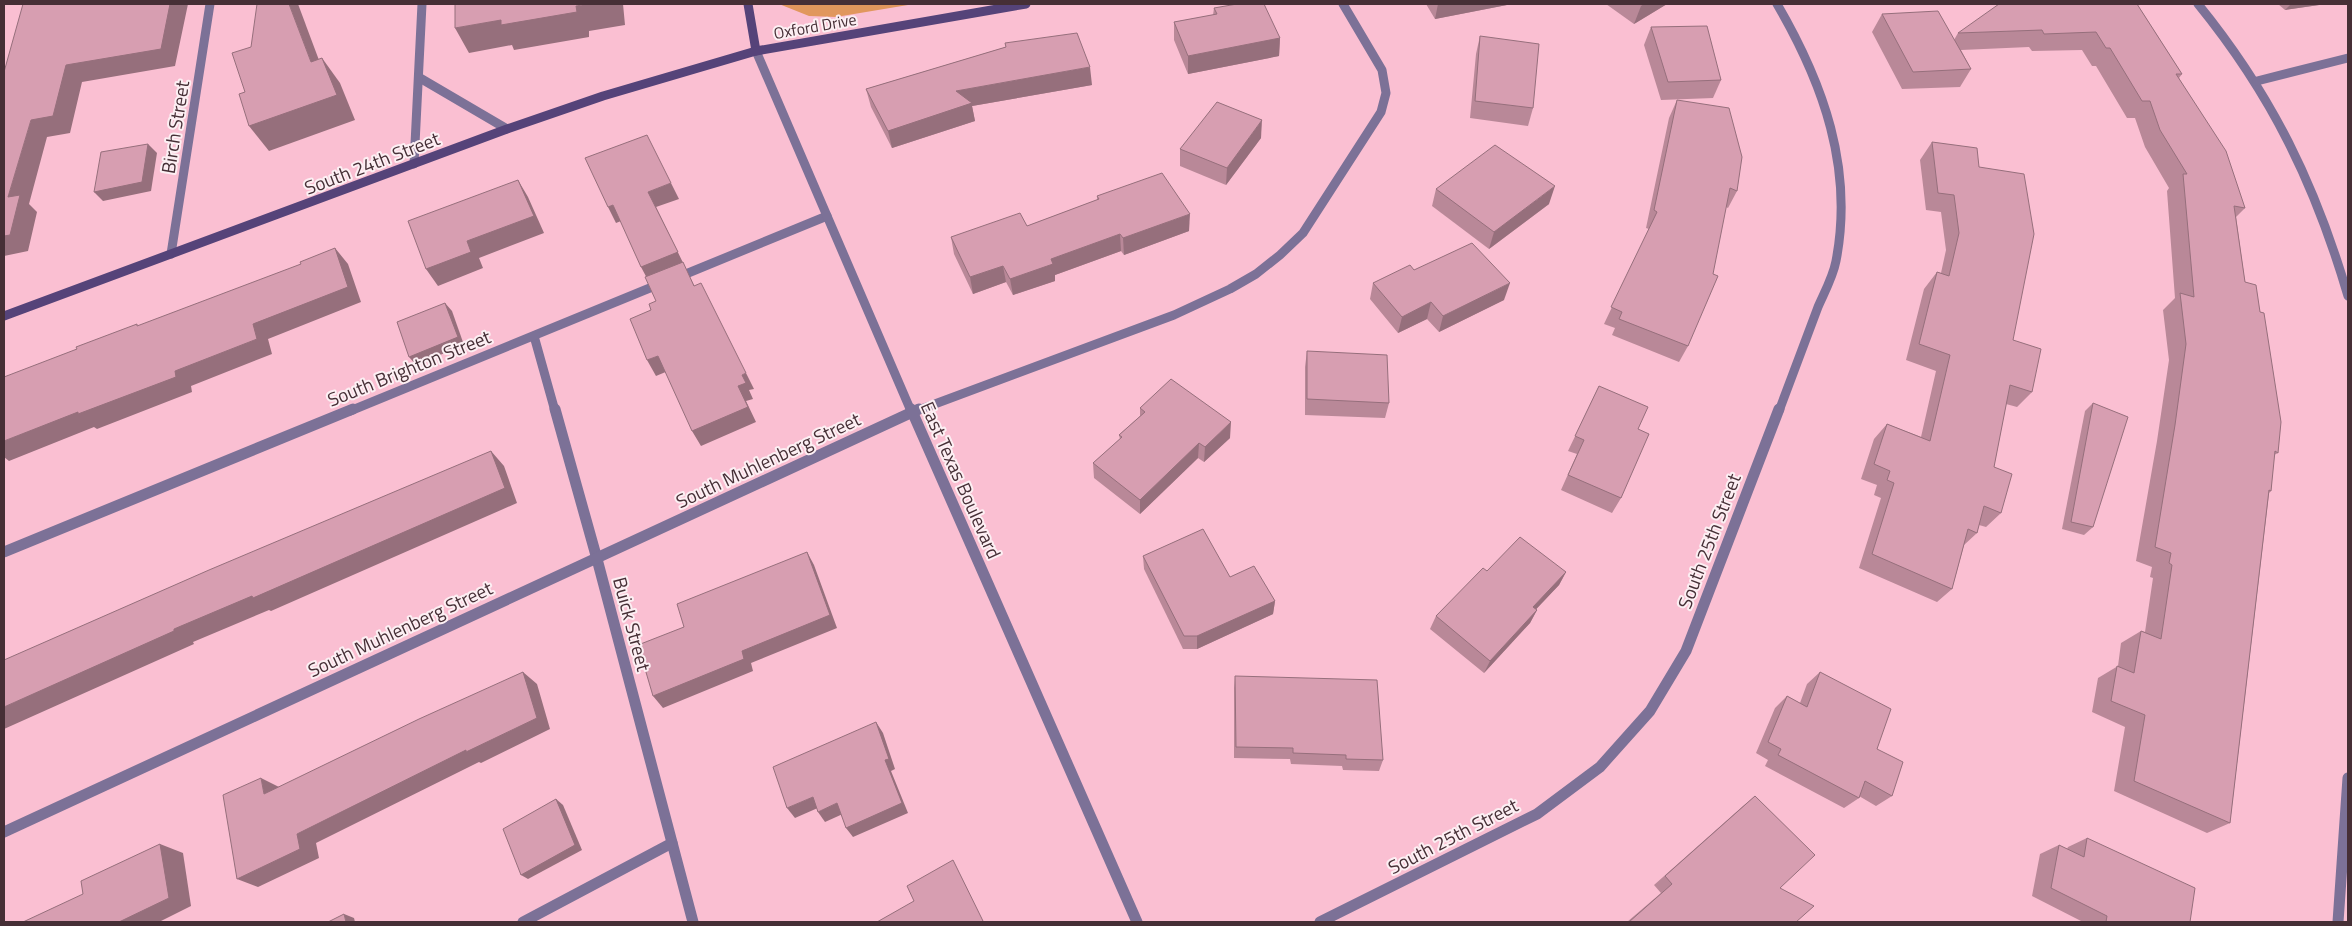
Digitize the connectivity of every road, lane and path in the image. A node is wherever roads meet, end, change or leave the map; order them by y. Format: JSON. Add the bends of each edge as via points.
{"nodes":[{"id":1,"x":210,"y":4,"type":"edge"},
{"id":2,"x":422,"y":4,"type":"edge"},
{"id":3,"x":748,"y":4,"type":"edge"},
{"id":4,"x":1026,"y":4,"type":"edge"},
{"id":5,"x":1343,"y":4,"type":"edge"},
{"id":6,"x":1777,"y":4,"type":"edge"},
{"id":7,"x":2198,"y":4,"type":"edge"},
{"id":8,"x":756,"y":51,"type":"junction"},
{"id":9,"x":2348,"y":58,"type":"edge"},
{"id":10,"x":420,"y":78,"type":"junction"},
{"id":11,"x":2257,"y":81,"type":"junction"},
{"id":12,"x":507,"y":129,"type":"junction"},
{"id":13,"x":414,"y":164,"type":"junction"},
{"id":14,"x":827,"y":216,"type":"junction"},
{"id":15,"x":171,"y":254,"type":"junction"},
{"id":16,"x":2348,"y":296,"type":"edge"},
{"id":17,"x":4,"y":316,"type":"edge"},
{"id":18,"x":534,"y":336,"type":"junction"},
{"id":19,"x":912,"y":412,"type":"junction"},
{"id":20,"x":4,"y":552,"type":"edge"},
{"id":21,"x":597,"y":559,"type":"junction"},
{"id":22,"x":2348,"y":778,"type":"edge"},
{"id":23,"x":4,"y":832,"type":"edge"},
{"id":24,"x":672,"y":843,"type":"junction"},
{"id":25,"x":523,"y":922,"type":"edge"},
{"id":26,"x":693,"y":922,"type":"edge"},
{"id":27,"x":1137,"y":922,"type":"edge"},
{"id":28,"x":1320,"y":922,"type":"edge"},
{"id":29,"x":2338,"y":922,"type":"edge"}],
"edges":[{"from":1,"to":15,"type":"street","name":"Birch Street"},
{"from":2,"to":10,"type":"street"},
{"from":3,"to":8,"type":"main road"},
{"from":4,"to":8,"type":"main road","name":"Oxford Drive"},
{"from":5,"to":19,"type":"street","name":"South Muhlenberg Street","via":[[1382,70],[1386,92],[1381,112],[1303,233],[1291,246],[1249,280],[1206,303]]},
{"from":6,"to":28,"type":"street","name":"South 25th Street","via":[[1800,41],[1824,96],[1838,154],[1841,215],[1836,262],[1686,651],[1650,711],[1600,767],[1537,814]]},
{"from":7,"to":11,"type":"street"},
{"from":8,"to":12,"type":"main road","name":"South 24th Street","via":[[603,96]]},
{"from":8,"to":14,"type":"street","name":"East Texas Boulevard"},
{"from":9,"to":11,"type":"street"},
{"from":10,"to":12,"type":"street"},
{"from":10,"to":13,"type":"street"},
{"from":11,"to":16,"type":"street","via":[[2307,178],[2338,257]]},
{"from":12,"to":13,"type":"main road","name":"South 24th Street"},
{"from":13,"to":15,"type":"main road","name":"South 24th Street"},
{"from":14,"to":18,"type":"street","name":"South Brighton Street"},
{"from":14,"to":19,"type":"street","name":"East Texas Boulevard"},
{"from":15,"to":17,"type":"main road","name":"South 24th Street"},
{"from":18,"to":20,"type":"street","name":"South Brighton Street"},
{"from":18,"to":21,"type":"street","name":"Buick Street"},
{"from":19,"to":21,"type":"street","name":"South Muhlenberg Street"},
{"from":19,"to":27,"type":"street","name":"East Texas Boulevard"},
{"from":21,"to":23,"type":"street","name":"South Muhlenberg Street"},
{"from":21,"to":24,"type":"street","name":"Buick Street"},
{"from":22,"to":29,"type":"street"},
{"from":24,"to":25,"type":"street"},
{"from":24,"to":26,"type":"street","name":"Buick Street"}]}
